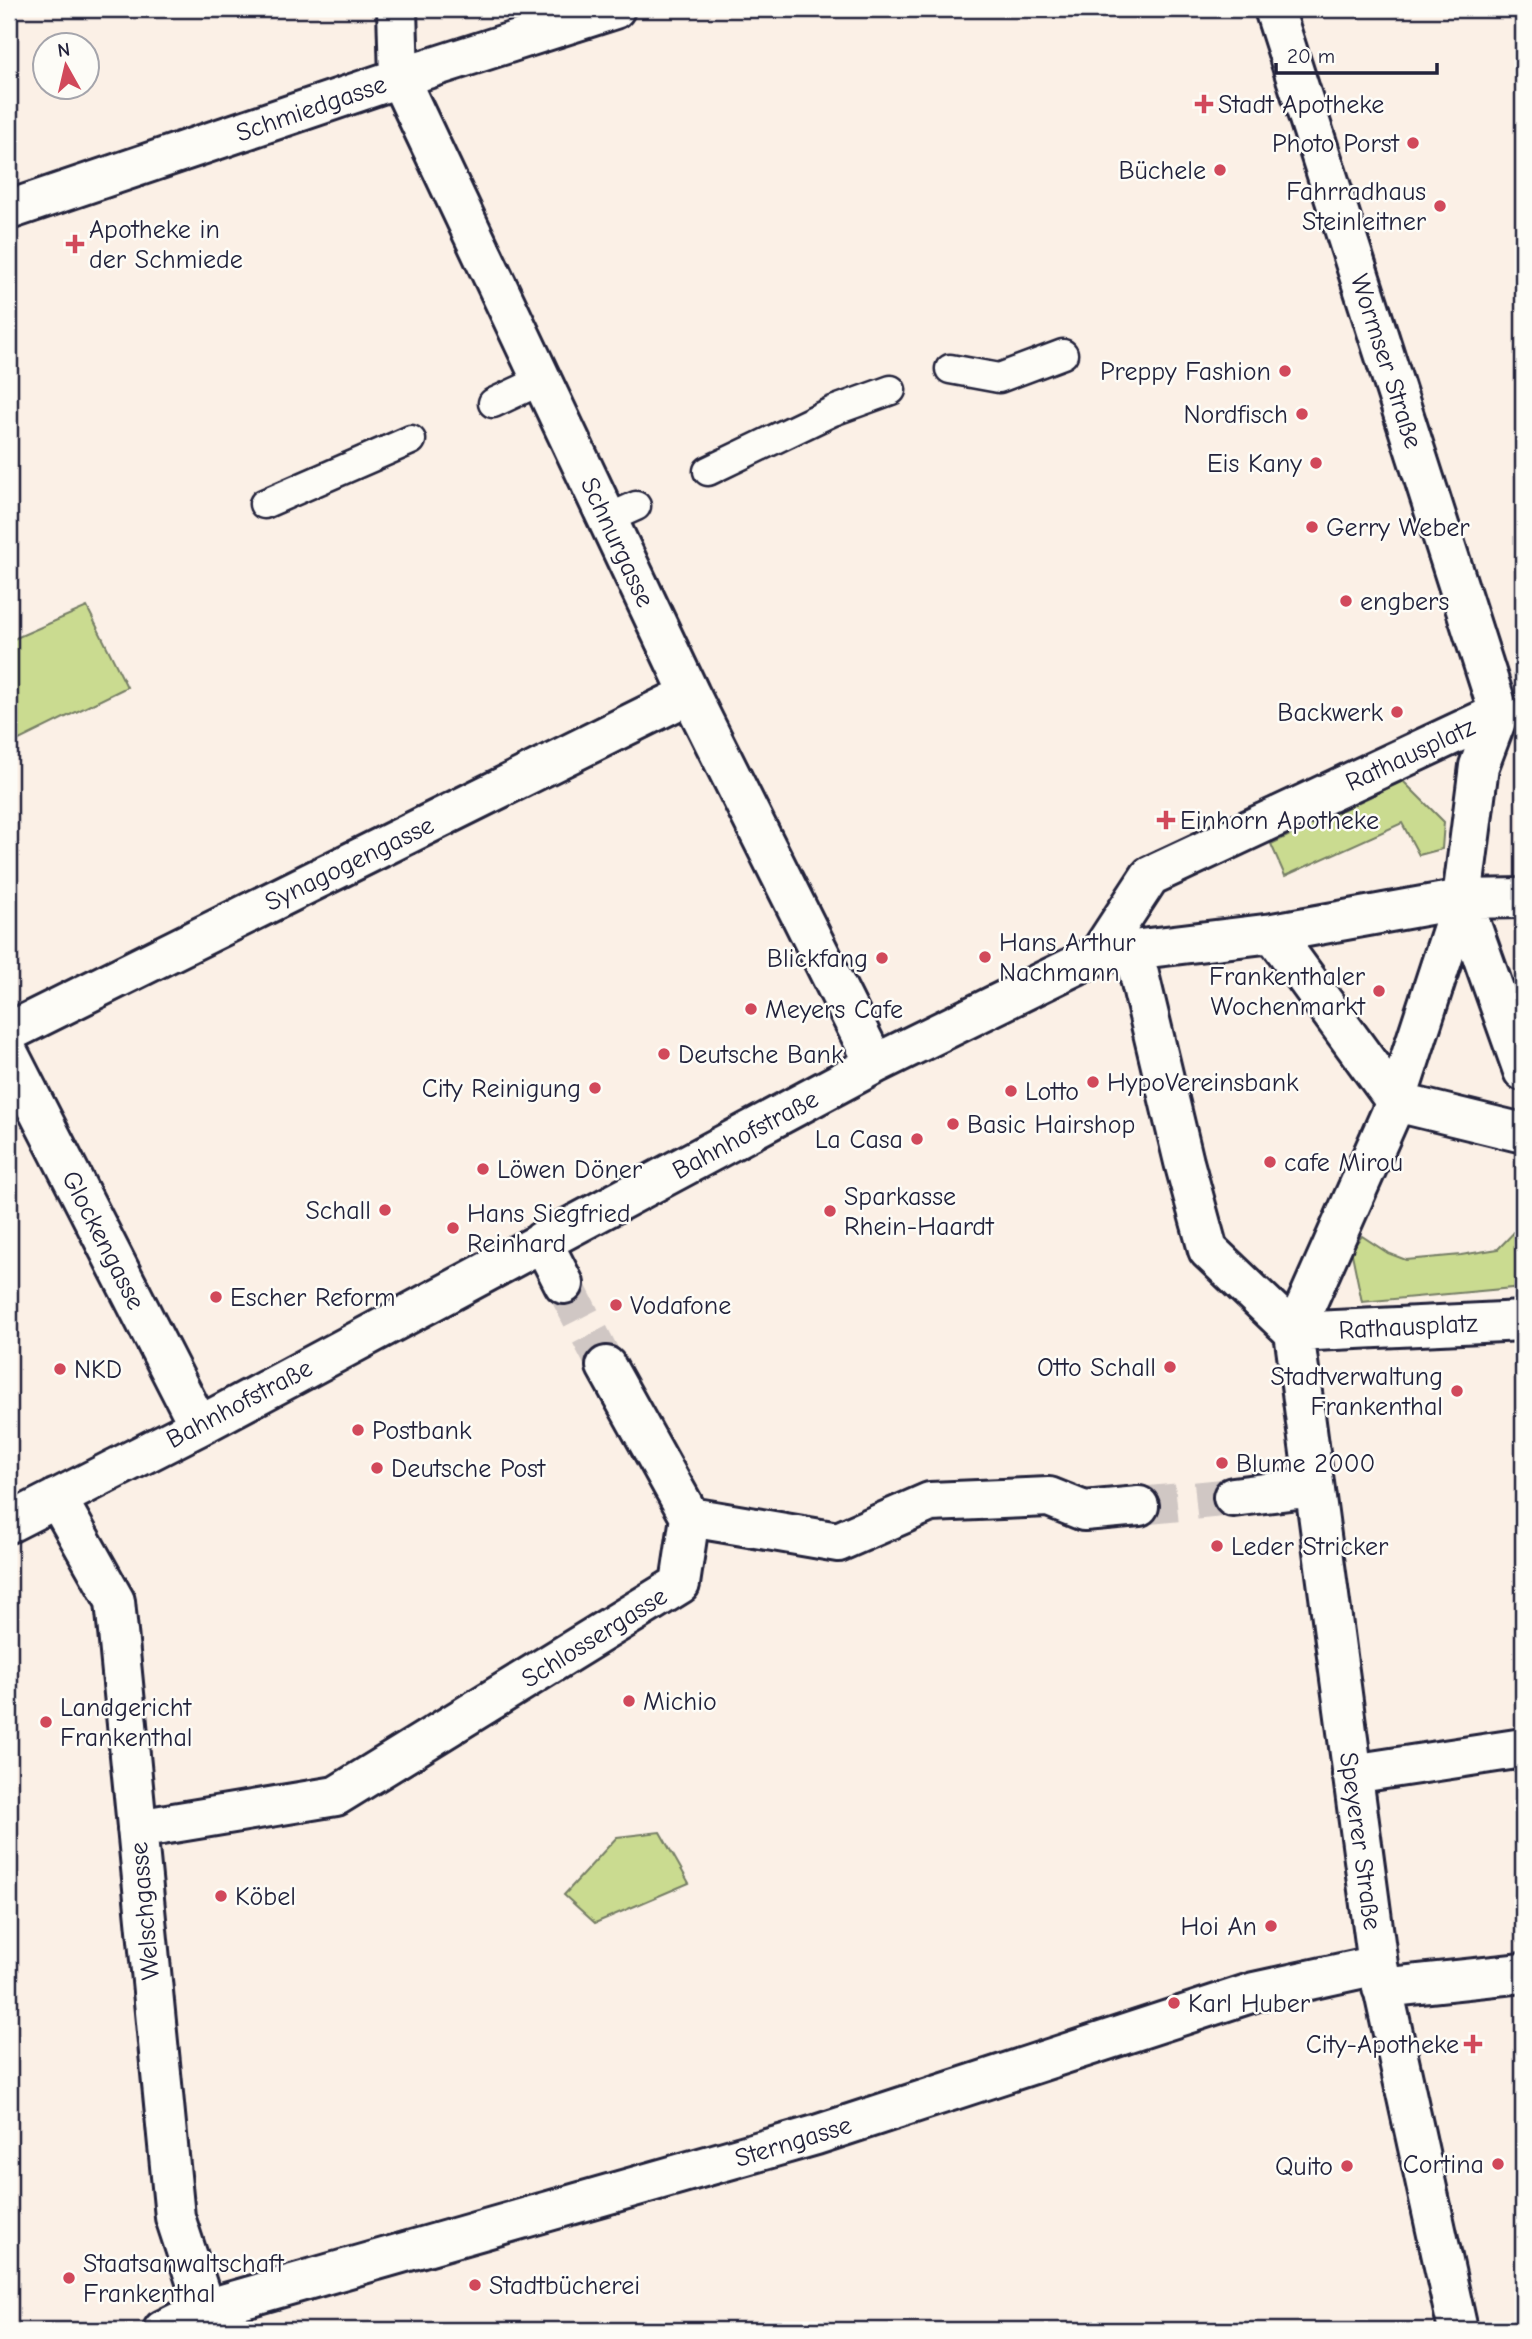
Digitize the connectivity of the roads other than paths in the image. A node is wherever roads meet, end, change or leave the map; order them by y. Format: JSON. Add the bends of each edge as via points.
{"nodes":[{"id":1,"x":397,"y":9,"type":"edge"},
{"id":2,"x":615,"y":9,"type":"edge"},
{"id":3,"x":1274,"y":9,"type":"edge"},
{"id":4,"x":399,"y":78,"type":"junction"},
{"id":5,"x":9,"y":211,"type":"edge"},
{"id":6,"x":1063,"y":354,"type":"dead end"},
{"id":7,"x":950,"y":369,"type":"dead end"},
{"id":8,"x":542,"y":380,"type":"junction"},
{"id":9,"x":891,"y":390,"type":"dead end"},
{"id":10,"x":493,"y":402,"type":"dead end"},
{"id":11,"x":411,"y":439,"type":"dead end"},
{"id":12,"x":708,"y":471,"type":"dead end"},
{"id":13,"x":264,"y":504,"type":"dead end"},
{"id":14,"x":690,"y":694,"type":"junction"},
{"id":15,"x":1511,"y":719,"type":"edge"},
{"id":16,"x":1523,"y":898,"type":"edge"},
{"id":17,"x":1462,"y":899,"type":"junction"},
{"id":18,"x":1273,"y":933,"type":"junction"},
{"id":19,"x":1116,"y":952,"type":"junction"},
{"id":20,"x":9,"y":1032,"type":"edge"},
{"id":21,"x":9,"y":1054,"type":"edge"},
{"id":22,"x":875,"y":1065,"type":"junction"},
{"id":23,"x":1523,"y":1071,"type":"edge"},
{"id":24,"x":1396,"y":1102,"type":"junction"},
{"id":25,"x":1523,"y":1133,"type":"edge"},
{"id":26,"x":542,"y":1241,"type":"junction"},
{"id":27,"x":564,"y":1284,"type":"tunnel mouth"},
{"id":28,"x":1523,"y":1321,"type":"edge"},
{"id":29,"x":1294,"y":1339,"type":"junction"},
{"id":30,"x":607,"y":1366,"type":"tunnel mouth"},
{"id":31,"x":199,"y":1426,"type":"junction"},
{"id":32,"x":1314,"y":1487,"type":"junction"},
{"id":33,"x":1233,"y":1497,"type":"tunnel mouth"},
{"id":34,"x":57,"y":1498,"type":"junction"},
{"id":35,"x":1139,"y":1506,"type":"tunnel mouth"},
{"id":36,"x":690,"y":1517,"type":"junction"},
{"id":37,"x":9,"y":1523,"type":"edge"},
{"id":38,"x":1513,"y":1750,"type":"edge"},
{"id":39,"x":1352,"y":1774,"type":"junction"},
{"id":40,"x":137,"y":1829,"type":"junction"},
{"id":41,"x":1523,"y":1973,"type":"edge"},
{"id":42,"x":1380,"y":1977,"type":"junction"},
{"id":43,"x":211,"y":2320,"type":"edge"},
{"id":44,"x":163,"y":2330,"type":"edge"},
{"id":45,"x":1458,"y":2330,"type":"edge"}],
"edges":[{"from":1,"to":4,"type":"street","name":"Schnurgasse"},
{"from":2,"to":4,"type":"street","name":"Schmiedgasse"},
{"from":3,"to":15,"type":"street","name":"Wormser Straße"},
{"from":4,"to":5,"type":"street","name":"Schmiedgasse"},
{"from":4,"to":8,"type":"street","name":"Schnurgasse"},
{"from":6,"to":7,"type":"lane","via":[[999,378]]},
{"from":8,"to":10,"type":"lane"},
{"from":8,"to":14,"type":"street","name":"Schnurgasse","via":[[622,512]]},
{"from":9,"to":12,"type":"lane","via":[[833,411]]},
{"from":11,"to":13,"type":"lane"},
{"from":14,"to":20,"type":"street","name":"Synagogengasse"},
{"from":14,"to":22,"type":"street","name":"Schnurgasse"},
{"from":15,"to":17,"type":"street","name":"Rathausplatz","via":[[1479,766]]},
{"from":15,"to":19,"type":"street","name":"Rathausplatz","via":[[1150,876]]},
{"from":16,"to":17,"type":"street"},
{"from":17,"to":18,"type":"street"},
{"from":17,"to":23,"type":"street","name":"Rathausplatz"},
{"from":17,"to":24,"type":"street","name":"Rathausplatz"},
{"from":18,"to":19,"type":"street"},
{"from":18,"to":24,"type":"street"},
{"from":19,"to":22,"type":"street","name":"Bahnhofstraße"},
{"from":19,"to":29,"type":"street","via":[[1208,1250]]},
{"from":21,"to":31,"type":"street","name":"Glockengasse"},
{"from":22,"to":26,"type":"street","name":"Bahnhofstraße"},
{"from":24,"to":25,"type":"street"},
{"from":24,"to":29,"type":"street","name":"Rathausplatz"},
{"from":26,"to":27,"type":"street"},
{"from":26,"to":31,"type":"street","name":"Bahnhofstraße"},
{"from":28,"to":29,"type":"street","name":"Rathausplatz"},
{"from":29,"to":32,"type":"street","name":"Speyerer Straße"},
{"from":30,"to":36,"type":"street"},
{"from":31,"to":34,"type":"street","name":"Bahnhofstraße"},
{"from":32,"to":33,"type":"street"},
{"from":32,"to":39,"type":"street","name":"Speyerer Straße"},
{"from":34,"to":37,"type":"street","name":"Bahnhofstraße"},
{"from":34,"to":40,"type":"street","name":"Welschgasse","via":[[115,1601]]},
{"from":35,"to":36,"type":"street","via":[[1084,1511],[1049,1497],[930,1502],[838,1542]]},
{"from":36,"to":40,"type":"street","name":"Schlossergasse","via":[[680,1584],[336,1796]]},
{"from":38,"to":39,"type":"street"},
{"from":39,"to":42,"type":"street","name":"Speyerer Straße"},
{"from":40,"to":43,"type":"street","name":"Welschgasse","via":[[175,2217]]},
{"from":41,"to":42,"type":"street","name":"Sterngasse"},
{"from":42,"to":43,"type":"street","name":"Sterngasse","via":[[1254,1992],[816,2135]]},
{"from":42,"to":45,"type":"street","name":"Speyerer Straße"},
{"from":43,"to":44,"type":"street","name":"Sterngasse"}]}
